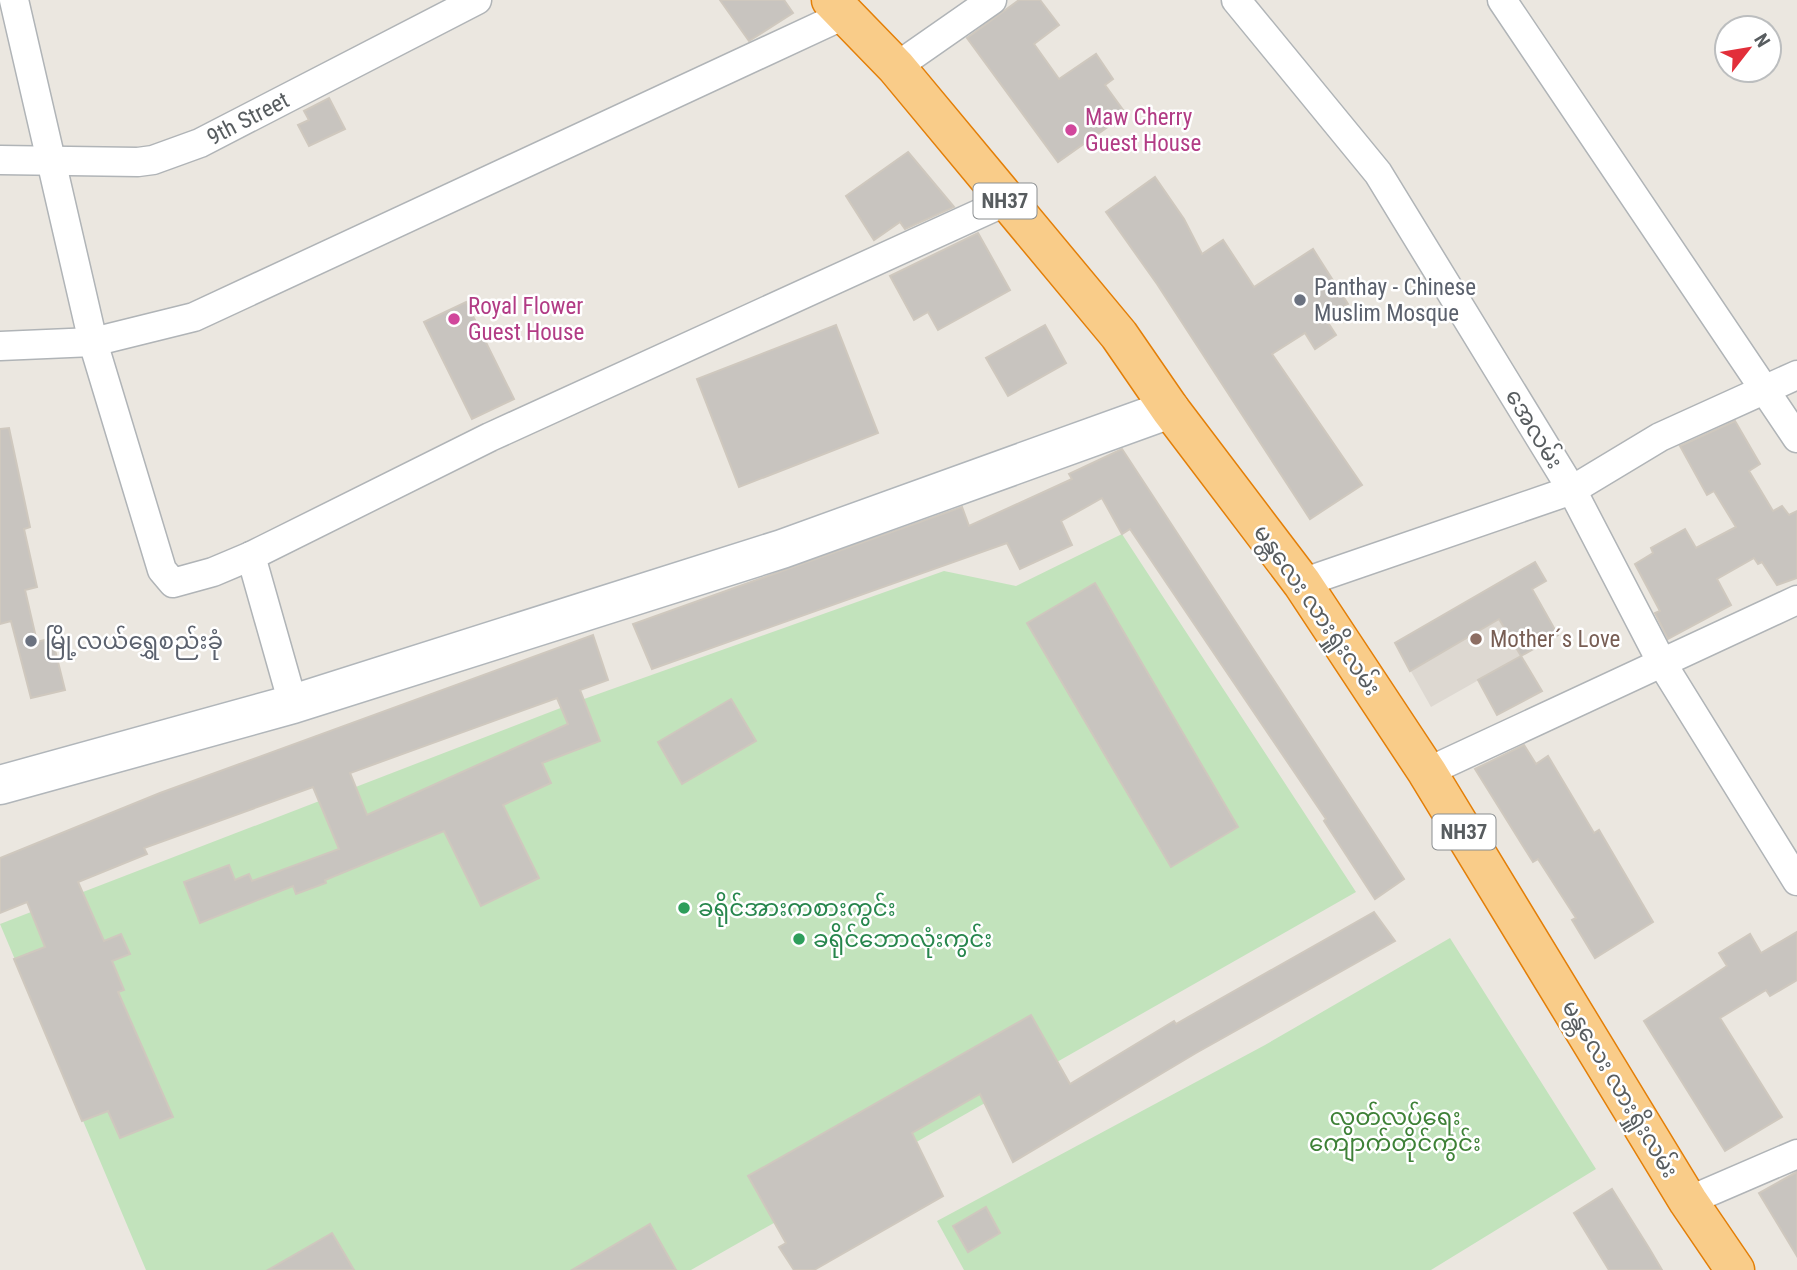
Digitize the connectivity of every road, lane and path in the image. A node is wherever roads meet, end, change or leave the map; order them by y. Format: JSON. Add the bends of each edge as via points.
{"nodes":[{"id":1,"x":14,"y":0,"type":"edge"},
{"id":2,"x":477,"y":0,"type":"edge"},
{"id":3,"x":992,"y":0,"type":"edge"},
{"id":4,"x":1236,"y":0,"type":"edge"},
{"id":5,"x":1502,"y":0,"type":"edge"},
{"id":6,"x":838,"y":7,"type":"edge"},
{"id":7,"x":896,"y":67,"type":"junction"},
{"id":8,"x":0,"y":160,"type":"edge"},
{"id":9,"x":52,"y":160,"type":"junction"},
{"id":10,"x":1006,"y":202,"type":"junction"},
{"id":11,"x":93,"y":342,"type":"junction"},
{"id":12,"x":0,"y":346,"type":"edge"},
{"id":13,"x":1797,"y":375,"type":"edge"},
{"id":14,"x":1768,"y":391,"type":"junction"},
{"id":15,"x":1170,"y":410,"type":"junction"},
{"id":16,"x":1797,"y":438,"type":"edge"},
{"id":17,"x":1572,"y":490,"type":"junction"},
{"id":18,"x":251,"y":556,"type":"junction"},
{"id":19,"x":1302,"y":583,"type":"junction"},
{"id":20,"x":1797,"y":600,"type":"edge"},
{"id":21,"x":1663,"y":664,"type":"junction"},
{"id":22,"x":293,"y":704,"type":"junction"},
{"id":23,"x":1427,"y":772,"type":"junction"},
{"id":24,"x":0,"y":785,"type":"edge"},
{"id":25,"x":1797,"y":881,"type":"edge"},
{"id":26,"x":1797,"y":1154,"type":"edge"},
{"id":27,"x":1688,"y":1201,"type":"junction"},
{"id":28,"x":1735,"y":1270,"type":"edge"}],
"edges":[{"from":1,"to":9,"type":"street"},
{"from":2,"to":9,"type":"street","name":"9th Street","via":[[188,147],[138,162]]},
{"from":3,"to":7,"type":"street"},
{"from":4,"to":17,"type":"street","name":"အေလမ်း","via":[[1378,173]]},
{"from":5,"to":14,"type":"street"},
{"from":6,"to":7,"type":"highway","name":"မန္တလေး လားရှိုးလမ်း","number":"NH37"},
{"from":6,"to":11,"type":"street","via":[[194,317]]},
{"from":7,"to":10,"type":"highway","name":"မန္တလေး လားရှိုးလမ်း","number":"NH37"},
{"from":8,"to":9,"type":"street","name":"9th Street"},
{"from":9,"to":11,"type":"street"},
{"from":10,"to":15,"type":"highway","name":"မန္တလေး လားရှိုးလမ်း","number":"NH37","via":[[1119,335]]},
{"from":10,"to":18,"type":"street","via":[[490,438]]},
{"from":11,"to":12,"type":"street"},
{"from":11,"to":18,"type":"street","via":[[163,570],[173,583]]},
{"from":13,"to":14,"type":"street"},
{"from":14,"to":16,"type":"street"},
{"from":14,"to":17,"type":"street","via":[[1660,437]]},
{"from":15,"to":19,"type":"highway","name":"မန္တလေး လားရှိုးလမ်း","number":"NH37"},
{"from":15,"to":22,"type":"street","via":[[782,549]]},
{"from":17,"to":19,"type":"street"},
{"from":17,"to":21,"type":"street","name":"အေလမ်း"},
{"from":18,"to":22,"type":"street"},
{"from":19,"to":23,"type":"highway","name":"မန္တလေး လားရှိုးလမ်း","number":"NH37"},
{"from":20,"to":21,"type":"street"},
{"from":21,"to":23,"type":"street"},
{"from":21,"to":25,"type":"street","name":"အေလမ်း"},
{"from":22,"to":24,"type":"street"},
{"from":23,"to":27,"type":"highway","name":"မန္တလေး လားရှိုးလမ်း","number":"NH37"},
{"from":26,"to":27,"type":"street"},
{"from":27,"to":28,"type":"highway","name":"မန္တလေး လားရှိုးလမ်း","number":"NH37"}]}
